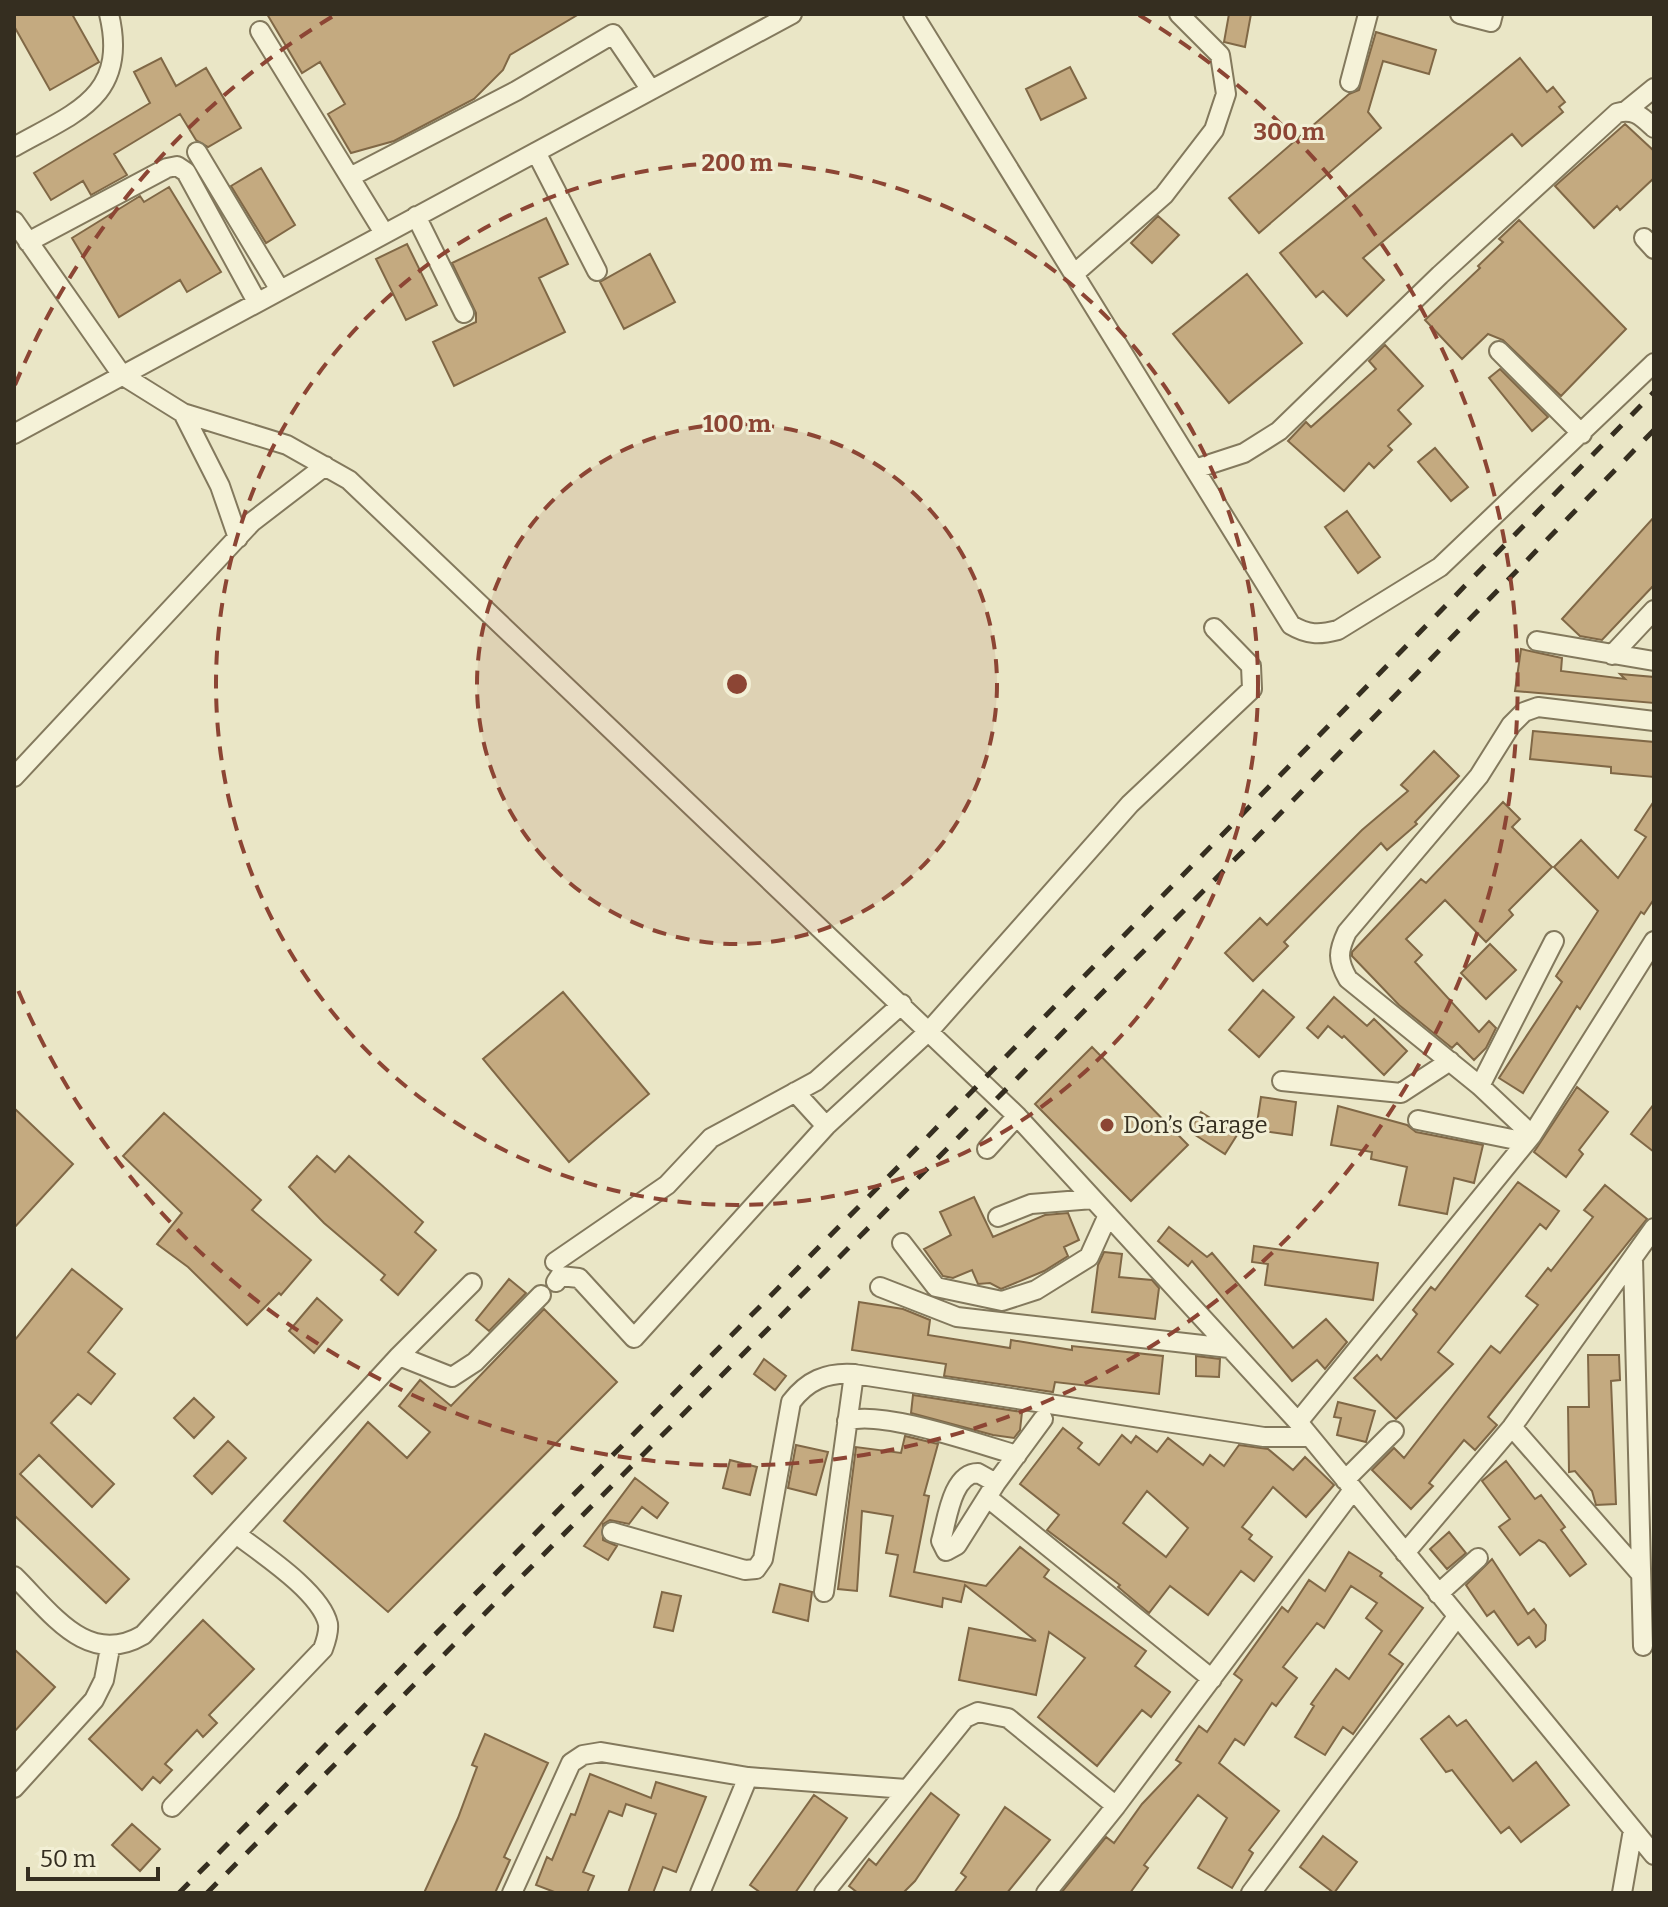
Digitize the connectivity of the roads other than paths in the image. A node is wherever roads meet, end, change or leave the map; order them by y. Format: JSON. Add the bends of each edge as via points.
{"nodes":[{"id":1,"x":109,"y":14,"type":"edge"},
{"id":2,"x":792,"y":14,"type":"edge"},
{"id":3,"x":913,"y":14,"type":"edge"},
{"id":4,"x":1179,"y":14,"type":"edge"},
{"id":5,"x":1368,"y":14,"type":"edge"},
{"id":6,"x":1460,"y":14,"type":"edge"},
{"id":7,"x":1493,"y":14,"type":"edge"},
{"id":8,"x":260,"y":31,"type":"dead end"},
{"id":9,"x":1350,"y":82,"type":"dead end"},
{"id":10,"x":1654,"y":88,"type":"edge"},
{"id":11,"x":651,"y":90,"type":"junction"},
{"id":12,"x":1627,"y":110,"type":"junction"},
{"id":13,"x":1654,"y":128,"type":"edge"},
{"id":14,"x":14,"y":147,"type":"edge"},
{"id":15,"x":197,"y":152,"type":"dead end"},
{"id":16,"x":536,"y":152,"type":"junction"},
{"id":17,"x":350,"y":177,"type":"junction"},
{"id":18,"x":416,"y":216,"type":"junction"},
{"id":19,"x":14,"y":221,"type":"edge"},
{"id":20,"x":384,"y":233,"type":"junction"},
{"id":21,"x":28,"y":242,"type":"junction"},
{"id":22,"x":597,"y":271,"type":"dead end"},
{"id":23,"x":1074,"y":274,"type":"junction"},
{"id":24,"x":280,"y":290,"type":"junction"},
{"id":25,"x":257,"y":302,"type":"junction"},
{"id":26,"x":464,"y":313,"type":"dead end"},
{"id":27,"x":1499,"y":351,"type":"dead end"},
{"id":28,"x":1654,"y":363,"type":"edge"},
{"id":29,"x":122,"y":375,"type":"junction"},
{"id":30,"x":183,"y":413,"type":"junction"},
{"id":31,"x":14,"y":434,"type":"edge"},
{"id":32,"x":1582,"y":434,"type":"junction"},
{"id":33,"x":325,"y":466,"type":"junction"},
{"id":34,"x":1195,"y":469,"type":"junction"},
{"id":35,"x":238,"y":538,"type":"junction"},
{"id":36,"x":1654,"y":610,"type":"edge"},
{"id":37,"x":1214,"y":628,"type":"dead end"},
{"id":38,"x":1537,"y":641,"type":"dead end"},
{"id":39,"x":1612,"y":655,"type":"junction"},
{"id":40,"x":1654,"y":661,"type":"edge"},
{"id":41,"x":1654,"y":721,"type":"edge"},
{"id":42,"x":14,"y":777,"type":"edge"},
{"id":43,"x":1554,"y":941,"type":"dead end"},
{"id":44,"x":1654,"y":941,"type":"edge"},
{"id":45,"x":902,"y":1004,"type":"junction"},
{"id":46,"x":930,"y":1030,"type":"junction"},
{"id":47,"x":1450,"y":1061,"type":"junction"},
{"id":48,"x":1282,"y":1081,"type":"dead end"},
{"id":49,"x":1480,"y":1086,"type":"junction"},
{"id":50,"x":795,"y":1092,"type":"junction"},
{"id":51,"x":1017,"y":1116,"type":"junction"},
{"id":52,"x":1418,"y":1120,"type":"dead end"},
{"id":53,"x":826,"y":1126,"type":"junction"},
{"id":54,"x":1529,"y":1138,"type":"junction"},
{"id":55,"x":987,"y":1149,"type":"dead end"},
{"id":56,"x":1093,"y":1199,"type":"junction"},
{"id":57,"x":1108,"y":1215,"type":"junction"},
{"id":58,"x":998,"y":1217,"type":"dead end"},
{"id":59,"x":1654,"y":1228,"type":"edge"},
{"id":60,"x":902,"y":1243,"type":"dead end"},
{"id":61,"x":1633,"y":1259,"type":"junction"},
{"id":62,"x":555,"y":1262,"type":"dead end"},
{"id":63,"x":556,"y":1282,"type":"dead end"},
{"id":64,"x":472,"y":1283,"type":"dead end"},
{"id":65,"x":880,"y":1287,"type":"dead end"},
{"id":66,"x":541,"y":1295,"type":"dead end"},
{"id":67,"x":1229,"y":1348,"type":"junction"},
{"id":68,"x":399,"y":1356,"type":"junction"},
{"id":69,"x":854,"y":1374,"type":"junction"},
{"id":70,"x":1043,"y":1419,"type":"dead end"},
{"id":71,"x":847,"y":1421,"type":"junction"},
{"id":72,"x":1298,"y":1422,"type":"junction"},
{"id":73,"x":1512,"y":1427,"type":"junction"},
{"id":74,"x":1394,"y":1431,"type":"dead end"},
{"id":75,"x":1310,"y":1437,"type":"junction"},
{"id":76,"x":1017,"y":1455,"type":"junction"},
{"id":77,"x":1349,"y":1485,"type":"junction"},
{"id":78,"x":612,"y":1532,"type":"dead end"},
{"id":79,"x":236,"y":1534,"type":"junction"},
{"id":80,"x":1405,"y":1553,"type":"junction"},
{"id":81,"x":1478,"y":1558,"type":"dead end"},
{"id":82,"x":1640,"y":1573,"type":"junction"},
{"id":83,"x":14,"y":1576,"type":"edge"},
{"id":84,"x":824,"y":1592,"type":"dead end"},
{"id":85,"x":1438,"y":1594,"type":"junction"},
{"id":86,"x":1457,"y":1617,"type":"junction"},
{"id":87,"x":1643,"y":1646,"type":"dead end"},
{"id":88,"x":110,"y":1648,"type":"junction"},
{"id":89,"x":1212,"y":1679,"type":"junction"},
{"id":90,"x":748,"y":1777,"type":"junction"},
{"id":91,"x":14,"y":1788,"type":"edge"},
{"id":92,"x":906,"y":1789,"type":"junction"},
{"id":93,"x":1116,"y":1806,"type":"junction"},
{"id":94,"x":172,"y":1807,"type":"dead end"},
{"id":95,"x":1633,"y":1830,"type":"junction"},
{"id":96,"x":1654,"y":1855,"type":"edge"},
{"id":97,"x":512,"y":1893,"type":"edge"},
{"id":98,"x":700,"y":1893,"type":"edge"},
{"id":99,"x":824,"y":1893,"type":"edge"},
{"id":100,"x":1046,"y":1893,"type":"edge"},
{"id":101,"x":1251,"y":1893,"type":"edge"},
{"id":102,"x":1622,"y":1893,"type":"edge"}],
"edges":[{"from":1,"to":14,"type":"street","via":[[109,78],[91,103]]},
{"from":2,"to":11,"type":"street"},
{"from":3,"to":23,"type":"street"},
{"from":4,"to":23,"type":"street","via":[[1220,55],[1226,94],[1214,130],[1164,195]]},
{"from":5,"to":9,"type":"street"},
{"from":6,"to":7,"type":"street","via":[[1491,22]]},
{"from":8,"to":17,"type":"street"},
{"from":10,"to":12,"type":"street"},
{"from":11,"to":16,"type":"street"},
{"from":11,"to":17,"type":"street","via":[[613,34]]},
{"from":12,"to":13,"type":"street"},
{"from":12,"to":34,"type":"street","via":[[1617,113],[1464,253],[1279,431],[1244,453]]},
{"from":15,"to":24,"type":"street"},
{"from":16,"to":18,"type":"street"},
{"from":16,"to":22,"type":"street"},
{"from":17,"to":20,"type":"street"},
{"from":18,"to":20,"type":"street"},
{"from":18,"to":26,"type":"street"},
{"from":19,"to":21,"type":"street"},
{"from":20,"to":24,"type":"street"},
{"from":21,"to":25,"type":"street","via":[[177,166],[186,172]]},
{"from":21,"to":29,"type":"street"},
{"from":23,"to":34,"type":"street"},
{"from":24,"to":25,"type":"street"},
{"from":25,"to":29,"type":"street"},
{"from":27,"to":32,"type":"street"},
{"from":28,"to":32,"type":"street"},
{"from":29,"to":30,"type":"street"},
{"from":29,"to":31,"type":"street"},
{"from":30,"to":33,"type":"street","via":[[287,445]]},
{"from":30,"to":35,"type":"street","via":[[220,486]]},
{"from":32,"to":34,"type":"street","via":[[1440,567],[1338,630],[1319,635],[1291,625]]},
{"from":33,"to":35,"type":"street","via":[[281,497]]},
{"from":33,"to":45,"type":"street","via":[[376,503]]},
{"from":35,"to":42,"type":"street"},
{"from":36,"to":39,"type":"street"},
{"from":37,"to":46,"type":"street","via":[[1251,666],[1252,689],[1130,804]]},
{"from":38,"to":39,"type":"street"},
{"from":39,"to":40,"type":"street"},
{"from":41,"to":47,"type":"street","via":[[1538,707],[1524,712],[1479,776],[1347,932],[1338,950],[1348,979]]},
{"from":43,"to":49,"type":"street"},
{"from":44,"to":54,"type":"street"},
{"from":45,"to":46,"type":"street"},
{"from":45,"to":50,"type":"street","via":[[816,1081]]},
{"from":46,"to":51,"type":"street"},
{"from":46,"to":53,"type":"street"},
{"from":47,"to":48,"type":"street","via":[[1401,1093]]},
{"from":47,"to":49,"type":"street"},
{"from":49,"to":54,"type":"street"},
{"from":50,"to":53,"type":"street"},
{"from":50,"to":62,"type":"street","via":[[711,1138],[667,1185]]},
{"from":51,"to":55,"type":"street"},
{"from":51,"to":56,"type":"street"},
{"from":52,"to":54,"type":"street"},
{"from":53,"to":63,"type":"street","via":[[634,1338],[579,1278],[560,1276]]},
{"from":54,"to":72,"type":"street"},
{"from":56,"to":57,"type":"street"},
{"from":56,"to":58,"type":"street","via":[[1031,1204]]},
{"from":57,"to":60,"type":"street","via":[[1089,1257],[1036,1290],[1002,1301],[936,1287]]},
{"from":57,"to":67,"type":"street"},
{"from":59,"to":61,"type":"street"},
{"from":61,"to":73,"type":"street"},
{"from":61,"to":82,"type":"street"},
{"from":64,"to":68,"type":"street"},
{"from":65,"to":67,"type":"street","via":[[957,1317]]},
{"from":66,"to":68,"type":"street","via":[[475,1362],[452,1377]]},
{"from":67,"to":72,"type":"street"},
{"from":68,"to":79,"type":"street"},
{"from":69,"to":71,"type":"street"},
{"from":69,"to":75,"type":"street","via":[[1264,1437]]},
{"from":69,"to":78,"type":"street","via":[[829,1374],[804,1386],[791,1402],[763,1559],[756,1569]]},
{"from":70,"to":76,"type":"street"},
{"from":71,"to":76,"type":"street","via":[[888,1421]]},
{"from":71,"to":84,"type":"street"},
{"from":72,"to":75,"type":"street"},
{"from":73,"to":80,"type":"street"},
{"from":73,"to":82,"type":"street"},
{"from":74,"to":77,"type":"street"},
{"from":75,"to":77,"type":"street"},
{"from":76,"to":89,"type":"street","via":[[992,1490]]},
{"from":77,"to":80,"type":"street"},
{"from":77,"to":89,"type":"street"},
{"from":79,"to":88,"type":"street","via":[[143,1635]]},
{"from":79,"to":94,"type":"street","via":[[321,1608],[327,1638],[323,1649]]},
{"from":80,"to":85,"type":"street"},
{"from":81,"to":85,"type":"street"},
{"from":82,"to":87,"type":"street"},
{"from":83,"to":88,"type":"street","via":[[78,1636]]},
{"from":85,"to":86,"type":"street"},
{"from":86,"to":95,"type":"street"},
{"from":86,"to":101,"type":"street"},
{"from":88,"to":91,"type":"street","via":[[94,1700]]},
{"from":89,"to":93,"type":"street"},
{"from":90,"to":92,"type":"street"},
{"from":90,"to":97,"type":"street","via":[[601,1752],[583,1755],[571,1763]]},
{"from":90,"to":98,"type":"street"},
{"from":92,"to":93,"type":"street","via":[[965,1718],[978,1712],[1008,1718]]},
{"from":92,"to":99,"type":"street"},
{"from":93,"to":100,"type":"street"},
{"from":95,"to":96,"type":"street"},
{"from":95,"to":102,"type":"street"}]}
